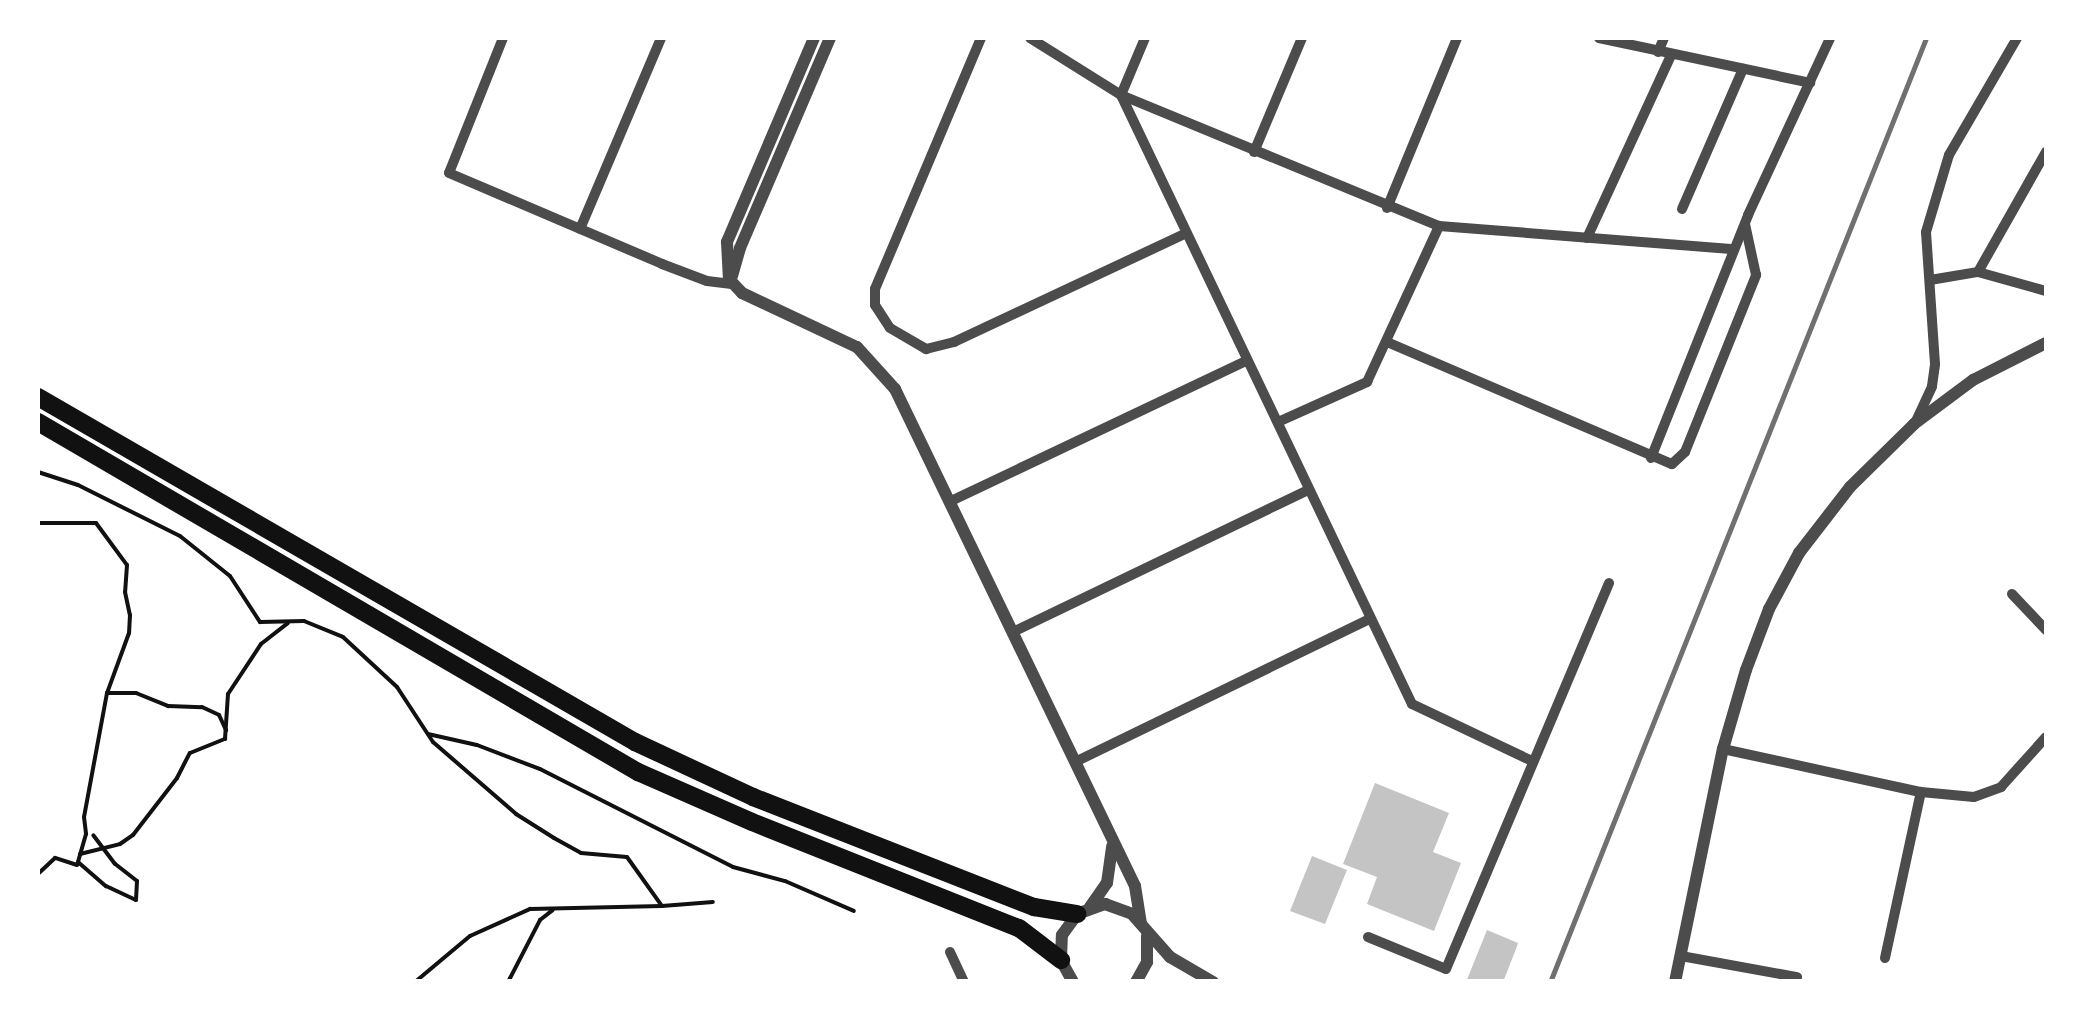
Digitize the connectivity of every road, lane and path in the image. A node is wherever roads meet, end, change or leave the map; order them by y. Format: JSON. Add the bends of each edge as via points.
{"nodes":[{"id":1,"x":503,"y":38,"type":"edge"},
{"id":2,"x":660,"y":38,"type":"edge"},
{"id":3,"x":814,"y":38,"type":"edge"},
{"id":4,"x":830,"y":38,"type":"edge"},
{"id":5,"x":981,"y":38,"type":"edge"},
{"id":6,"x":1030,"y":38,"type":"edge"},
{"id":7,"x":1145,"y":38,"type":"edge"},
{"id":8,"x":1302,"y":38,"type":"edge"},
{"id":9,"x":1457,"y":38,"type":"edge"},
{"id":10,"x":1599,"y":38,"type":"edge"},
{"id":11,"x":1664,"y":38,"type":"edge"},
{"id":12,"x":1830,"y":38,"type":"edge"},
{"id":13,"x":2017,"y":38,"type":"edge"},
{"id":14,"x":1665,"y":54,"type":"junction"},
{"id":15,"x":1743,"y":70,"type":"junction"},
{"id":16,"x":1810,"y":83,"type":"junction"},
{"id":17,"x":1121,"y":95,"type":"junction"},
{"id":18,"x":1254,"y":152,"type":"junction"},
{"id":19,"x":2046,"y":152,"type":"edge"},
{"id":20,"x":1387,"y":208,"type":"junction"},
{"id":21,"x":1682,"y":209,"type":"dead end"},
{"id":22,"x":1745,"y":224,"type":"junction"},
{"id":23,"x":1439,"y":226,"type":"junction"},
{"id":24,"x":580,"y":229,"type":"junction"},
{"id":25,"x":1184,"y":234,"type":"junction"},
{"id":26,"x":1587,"y":238,"type":"junction"},
{"id":27,"x":1734,"y":249,"type":"junction"},
{"id":28,"x":1978,"y":272,"type":"junction"},
{"id":29,"x":1930,"y":280,"type":"junction"},
{"id":30,"x":732,"y":284,"type":"junction"},
{"id":31,"x":2046,"y":291,"type":"edge"},
{"id":32,"x":1387,"y":342,"type":"junction"},
{"id":33,"x":2046,"y":343,"type":"edge"},
{"id":34,"x":1246,"y":361,"type":"junction"},
{"id":35,"x":38,"y":398,"type":"edge"},
{"id":36,"x":38,"y":422,"type":"edge"},
{"id":37,"x":1278,"y":422,"type":"junction"},
{"id":38,"x":1914,"y":424,"type":"junction"},
{"id":39,"x":1651,"y":458,"type":"junction"},
{"id":40,"x":38,"y":472,"type":"edge"},
{"id":41,"x":1308,"y":490,"type":"junction"},
{"id":42,"x":950,"y":501,"type":"junction"},
{"id":43,"x":38,"y":523,"type":"edge"},
{"id":44,"x":1609,"y":582,"type":"dead end"},
{"id":45,"x":2012,"y":594,"type":"dead end"},
{"id":46,"x":1370,"y":618,"type":"junction"},
{"id":47,"x":298,"y":621,"type":"junction"},
{"id":48,"x":2046,"y":630,"type":"edge"},
{"id":49,"x":1014,"y":632,"type":"junction"},
{"id":50,"x":107,"y":693,"type":"junction"},
{"id":51,"x":227,"y":730,"type":"junction"},
{"id":52,"x":428,"y":734,"type":"junction"},
{"id":53,"x":2046,"y":737,"type":"edge"},
{"id":54,"x":1723,"y":749,"type":"junction"},
{"id":55,"x":1532,"y":761,"type":"junction"},
{"id":56,"x":1076,"y":762,"type":"junction"},
{"id":57,"x":1921,"y":792,"type":"junction"},
{"id":58,"x":93,"y":835,"type":"dead end"},
{"id":59,"x":1112,"y":840,"type":"junction"},
{"id":60,"x":80,"y":854,"type":"junction"},
{"id":61,"x":78,"y":862,"type":"junction"},
{"id":62,"x":38,"y":874,"type":"edge"},
{"id":63,"x":713,"y":902,"type":"dead end"},
{"id":64,"x":662,"y":906,"type":"junction"},
{"id":65,"x":556,"y":908,"type":"junction"},
{"id":66,"x":854,"y":910,"type":"dead end"},
{"id":67,"x":1083,"y":910,"type":"junction"},
{"id":68,"x":1144,"y":930,"type":"junction"},
{"id":69,"x":1368,"y":936,"type":"dead end"},
{"id":70,"x":950,"y":952,"type":"dead end"},
{"id":71,"x":1681,"y":956,"type":"junction"},
{"id":72,"x":1885,"y":958,"type":"dead end"},
{"id":73,"x":1060,"y":960,"type":"junction"},
{"id":74,"x":1797,"y":977,"type":"dead end"},
{"id":75,"x":1072,"y":981,"type":"edge"},
{"id":76,"x":414,"y":982,"type":"edge"},
{"id":77,"x":508,"y":982,"type":"edge"},
{"id":78,"x":964,"y":982,"type":"edge"},
{"id":79,"x":1136,"y":982,"type":"edge"},
{"id":80,"x":1213,"y":982,"type":"edge"},
{"id":81,"x":1675,"y":982,"type":"edge"}],
"edges":[{"from":1,"to":24,"type":"street","via":[[449,173]]},
{"from":2,"to":24,"type":"street"},
{"from":3,"to":30,"type":"street","via":[[727,242]]},
{"from":4,"to":30,"type":"street","via":[[734,261]]},
{"from":5,"to":25,"type":"street","via":[[875,289],[890,328],[926,349],[954,342]]},
{"from":6,"to":17,"type":"street"},
{"from":7,"to":17,"type":"street"},
{"from":8,"to":18,"type":"street"},
{"from":9,"to":20,"type":"street"},
{"from":10,"to":14,"type":"street"},
{"from":11,"to":14,"type":"street"},
{"from":12,"to":16,"type":"street"},
{"from":13,"to":29,"type":"street","via":[[1949,155],[1926,232]]},
{"from":14,"to":15,"type":"street"},
{"from":14,"to":26,"type":"street"},
{"from":15,"to":16,"type":"street"},
{"from":15,"to":21,"type":"street"},
{"from":16,"to":22,"type":"street"},
{"from":17,"to":18,"type":"street"},
{"from":17,"to":25,"type":"street"},
{"from":18,"to":20,"type":"street"},
{"from":19,"to":28,"type":"street"},
{"from":20,"to":23,"type":"street"},
{"from":22,"to":27,"type":"street"},
{"from":22,"to":39,"type":"street","via":[[1756,275],[1739,318],[1685,452],[1672,464]]},
{"from":23,"to":26,"type":"street"},
{"from":23,"to":32,"type":"street"},
{"from":24,"to":30,"type":"street","via":[[707,281]]},
{"from":25,"to":34,"type":"street"},
{"from":26,"to":27,"type":"street"},
{"from":27,"to":39,"type":"street"},
{"from":28,"to":29,"type":"street"},
{"from":28,"to":31,"type":"street"},
{"from":29,"to":38,"type":"street","via":[[1935,364]]},
{"from":30,"to":42,"type":"street","via":[[870,359],[905,406]]},
{"from":32,"to":37,"type":"street","via":[[1367,382]]},
{"from":32,"to":39,"type":"street"},
{"from":33,"to":38,"type":"street","via":[[1973,380]]},
{"from":34,"to":37,"type":"street"},
{"from":34,"to":42,"type":"street"},
{"from":35,"to":67,"type":"highway","via":[[635,742],[752,797],[1034,907]]},
{"from":36,"to":73,"type":"highway","via":[[638,772],[1019,928]]},
{"from":37,"to":41,"type":"street"},
{"from":38,"to":54,"type":"street","via":[[1850,487],[1799,553],[1755,642]]},
{"from":40,"to":47,"type":"path","via":[[180,536],[230,576],[260,622]]},
{"from":41,"to":46,"type":"street"},
{"from":41,"to":49,"type":"street"},
{"from":42,"to":49,"type":"street"},
{"from":43,"to":50,"type":"path","via":[[96,523],[127,565],[130,633]]},
{"from":44,"to":55,"type":"street"},
{"from":45,"to":48,"type":"street"},
{"from":46,"to":55,"type":"street","via":[[1412,704]]},
{"from":46,"to":56,"type":"street"},
{"from":47,"to":51,"type":"path","via":[[281,624],[228,694]]},
{"from":47,"to":52,"type":"path","via":[[343,637],[397,687]]},
{"from":49,"to":56,"type":"street"},
{"from":50,"to":51,"type":"path","via":[[202,707],[220,714]]},
{"from":50,"to":60,"type":"path"},
{"from":51,"to":60,"type":"path","via":[[225,740],[190,752],[133,835]]},
{"from":52,"to":64,"type":"path","via":[[516,814],[554,838],[581,853],[627,858]]},
{"from":52,"to":66,"type":"path","via":[[540,769],[733,866]]},
{"from":53,"to":57,"type":"street","via":[[1992,793]]},
{"from":54,"to":57,"type":"street"},
{"from":54,"to":71,"type":"street"},
{"from":55,"to":69,"type":"street","via":[[1446,969]]},
{"from":56,"to":59,"type":"street"},
{"from":57,"to":72,"type":"street"},
{"from":58,"to":61,"type":"path","via":[[137,881],[136,900]]},
{"from":59,"to":67,"type":"street","via":[[1111,873]]},
{"from":59,"to":68,"type":"street","via":[[1135,886]]},
{"from":60,"to":61,"type":"path"},
{"from":61,"to":62,"type":"path","via":[[55,858]]},
{"from":63,"to":64,"type":"path"},
{"from":64,"to":65,"type":"path"},
{"from":65,"to":76,"type":"path","via":[[530,909],[470,936]]},
{"from":65,"to":77,"type":"path","via":[[540,920]]},
{"from":67,"to":68,"type":"street","via":[[1120,908]]},
{"from":67,"to":73,"type":"street","via":[[1062,935]]},
{"from":68,"to":79,"type":"street","via":[[1147,962]]},
{"from":68,"to":80,"type":"street","via":[[1170,956]]},
{"from":70,"to":78,"type":"street"},
{"from":71,"to":74,"type":"street"},
{"from":71,"to":81,"type":"street"},
{"from":73,"to":75,"type":"street"}]}
